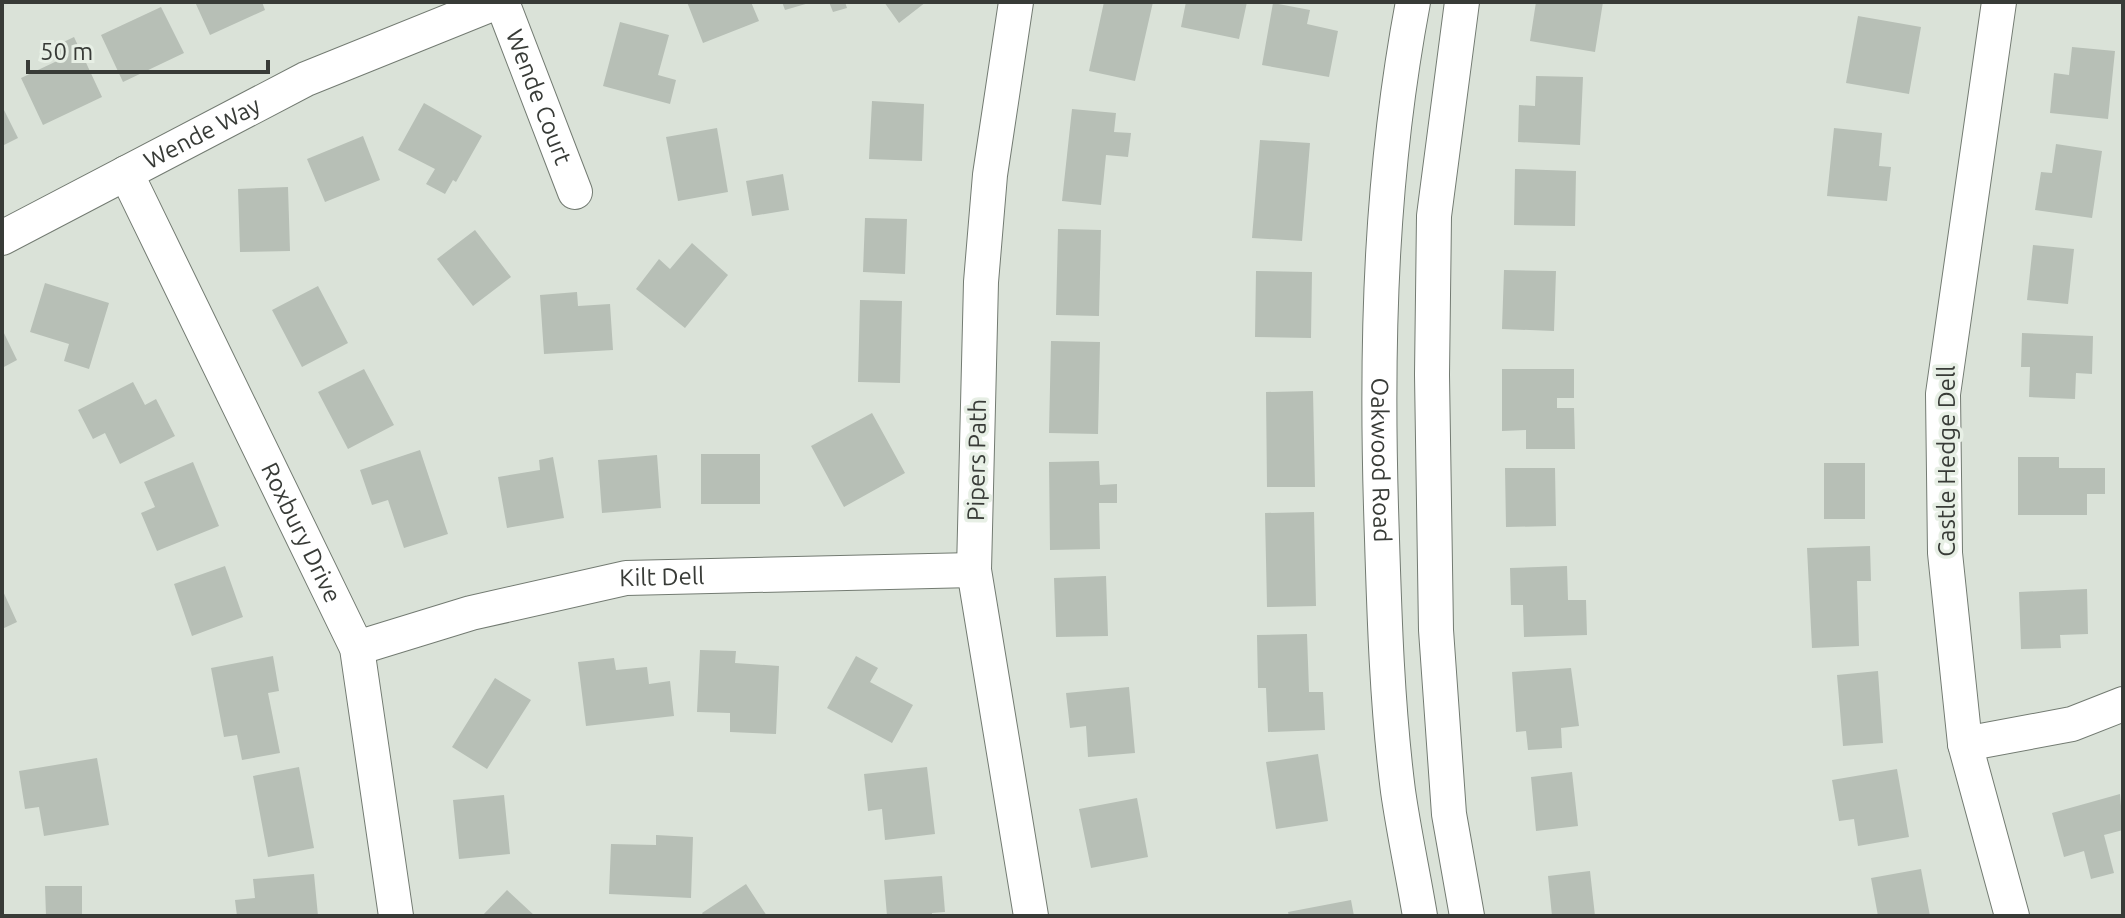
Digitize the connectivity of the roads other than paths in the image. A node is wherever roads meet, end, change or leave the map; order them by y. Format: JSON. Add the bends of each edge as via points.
{"nodes":[{"id":1,"x":499,"y":2,"type":"edge"},
{"id":2,"x":1016,"y":2,"type":"edge"},
{"id":3,"x":1413,"y":2,"type":"edge"},
{"id":4,"x":1462,"y":2,"type":"edge"},
{"id":5,"x":1999,"y":2,"type":"edge"},
{"id":6,"x":126,"y":173,"type":"junction"},
{"id":7,"x":575,"y":192,"type":"dead end"},
{"id":8,"x":2,"y":238,"type":"edge"},
{"id":9,"x":974,"y":570,"type":"junction"},
{"id":10,"x":357,"y":648,"type":"junction"},
{"id":11,"x":2123,"y":704,"type":"edge"},
{"id":12,"x":1965,"y":744,"type":"junction"},
{"id":13,"x":396,"y":916,"type":"edge"},
{"id":14,"x":1031,"y":916,"type":"edge"},
{"id":15,"x":1420,"y":916,"type":"edge"},
{"id":16,"x":1467,"y":916,"type":"edge"},
{"id":17,"x":2012,"y":916,"type":"edge"}],
"edges":[{"from":1,"to":6,"type":"street","name":"Wende Way","via":[[306,79]]},
{"from":1,"to":7,"type":"street","name":"Wende Court"},
{"from":2,"to":9,"type":"street","name":"Pipers Path","via":[[992,161],[981,282]]},
{"from":3,"to":15,"type":"street","name":"Oakwood Road","via":[[1384,201],[1378,397],[1385,628],[1396,761]]},
{"from":4,"to":16,"type":"street","via":[[1434,216],[1432,375],[1436,630],[1449,814]]},
{"from":5,"to":12,"type":"street","name":"Castle Hedge Dell","via":[[1943,394],[1945,553]]},
{"from":6,"to":8,"type":"street","name":"Wende Way"},
{"from":6,"to":10,"type":"street","name":"Roxbury Drive"},
{"from":9,"to":10,"type":"street","name":"Kilt Dell","via":[[626,578],[471,613]]},
{"from":9,"to":14,"type":"street","name":"Pipers Path"},
{"from":10,"to":13,"type":"street","name":"Roxbury Drive"},
{"from":11,"to":12,"type":"street","via":[[2072,724]]},
{"from":12,"to":17,"type":"street","name":"Castle Hedge Dell"}]}
